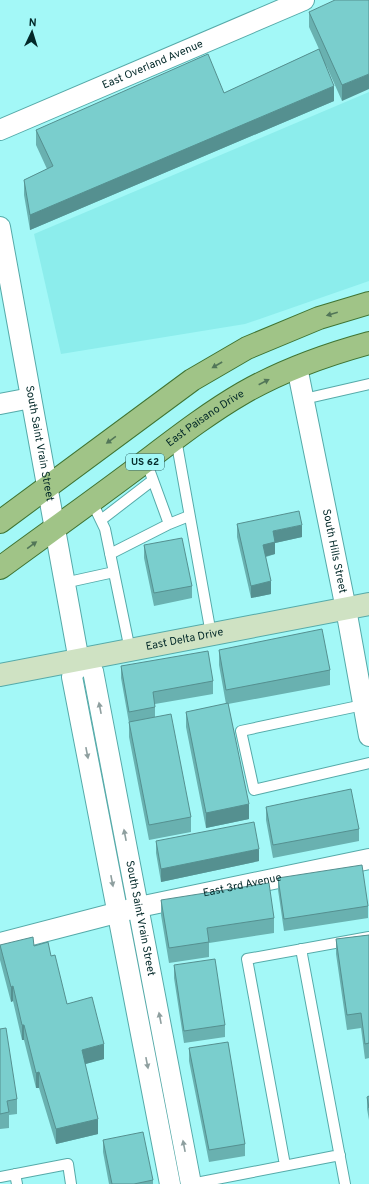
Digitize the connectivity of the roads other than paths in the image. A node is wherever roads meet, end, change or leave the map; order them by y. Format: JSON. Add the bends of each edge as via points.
{"nodes":[{"id":1,"x":293,"y":2,"type":"edge"},
{"id":2,"x":0,"y":130,"type":"edge"},
{"id":3,"x":0,"y":226,"type":"edge"},
{"id":4,"x":369,"y":303,"type":"edge"},
{"id":5,"x":369,"y":343,"type":"edge"},
{"id":6,"x":297,"y":366,"type":"junction"},
{"id":7,"x":369,"y":384,"type":"edge"},
{"id":8,"x":31,"y":398,"type":"junction"},
{"id":9,"x":304,"y":399,"type":"junction"},
{"id":10,"x":0,"y":404,"type":"edge"},
{"id":11,"x":176,"y":439,"type":"junction"},
{"id":12,"x":150,"y":471,"type":"junction"},
{"id":13,"x":47,"y":486,"type":"junction"},
{"id":14,"x":96,"y":511,"type":"junction"},
{"id":15,"x":190,"y":516,"type":"junction"},
{"id":16,"x":0,"y":522,"type":"edge"},
{"id":17,"x":169,"y":524,"type":"junction"},
{"id":18,"x":54,"y":528,"type":"junction"},
{"id":19,"x":110,"y":554,"type":"junction"},
{"id":20,"x":0,"y":568,"type":"edge"},
{"id":21,"x":114,"y":572,"type":"junction"},
{"id":22,"x":64,"y":583,"type":"junction"},
{"id":23,"x":369,"y":604,"type":"edge"},
{"id":24,"x":346,"y":609,"type":"junction"},
{"id":25,"x":211,"y":634,"type":"junction"},
{"id":26,"x":130,"y":650,"type":"junction"},
{"id":27,"x":78,"y":661,"type":"junction"},
{"id":28,"x":0,"y":675,"type":"edge"},
{"id":29,"x":363,"y":705,"type":"junction"},
{"id":30,"x":369,"y":736,"type":"edge"},
{"id":31,"x":369,"y":763,"type":"edge"},
{"id":32,"x":369,"y":859,"type":"edge"},
{"id":33,"x":139,"y":907,"type":"junction"},
{"id":34,"x":118,"y":912,"type":"junction"},
{"id":35,"x":369,"y":937,"type":"edge"},
{"id":36,"x":0,"y":944,"type":"edge"},
{"id":37,"x":301,"y":949,"type":"junction"},
{"id":38,"x":340,"y":1155,"type":"junction"},
{"id":39,"x":285,"y":1165,"type":"junction"},
{"id":40,"x":0,"y":1177,"type":"edge"},
{"id":41,"x":16,"y":1179,"type":"edge"},
{"id":42,"x":71,"y":1184,"type":"edge"},
{"id":43,"x":170,"y":1184,"type":"edge"},
{"id":44,"x":191,"y":1184,"type":"edge"},
{"id":45,"x":345,"y":1184,"type":"edge"}],
"edges":[{"from":1,"to":2,"type":"street","name":"East Overland Avenue"},
{"from":3,"to":8,"type":"street","name":"South Saint Vrain Street"},
{"from":4,"to":13,"type":"main road","one_way":true,"via":[[318,318],[247,348],[192,380]]},
{"from":5,"to":6,"type":"main road","name":"East Paisano Drive","number":"US 62"},
{"from":6,"to":9,"type":"street","name":"South Hills Street"},
{"from":11,"to":6,"type":"main road","name":"East Paisano Drive","number":"US 62","one_way":true,"via":[[243,393]]},
{"from":7,"to":9,"type":"lane"},
{"from":8,"to":10,"type":"street"},
{"from":8,"to":13,"type":"street","name":"South Saint Vrain Street"},
{"from":9,"to":24,"type":"street","name":"South Hills Street"},
{"from":11,"to":12,"type":"main road","name":"East Paisano Drive","number":"US 62"},
{"from":11,"to":15,"type":"lane"},
{"from":12,"to":14,"type":"main road","name":"East Paisano Drive","number":"US 62"},
{"from":12,"to":17,"type":"lane"},
{"from":13,"to":16,"type":"main road"},
{"from":13,"to":18,"type":"street","name":"South Saint Vrain Street"},
{"from":14,"to":18,"type":"main road","name":"East Paisano Drive","number":"US 62"},
{"from":14,"to":19,"type":"lane","via":[[105,530]]},
{"from":15,"to":17,"type":"lane"},
{"from":15,"to":25,"type":"lane"},
{"from":17,"to":19,"type":"lane"},
{"from":20,"to":18,"type":"main road","name":"East Paisano Drive","number":"US 62","one_way":true},
{"from":18,"to":22,"type":"street","name":"South Saint Vrain Street"},
{"from":19,"to":21,"type":"lane"},
{"from":21,"to":22,"type":"lane"},
{"from":21,"to":26,"type":"lane"},
{"from":22,"to":27,"type":"street","name":"South Saint Vrain Street"},
{"from":23,"to":24,"type":"street","name":"East Delta Drive"},
{"from":24,"to":25,"type":"street","name":"East Delta Drive"},
{"from":24,"to":29,"type":"street","name":"South Hills Street"},
{"from":25,"to":26,"type":"street","name":"East Delta Drive"},
{"from":26,"to":27,"type":"street","name":"East Delta Drive"},
{"from":27,"to":28,"type":"street","name":"East Delta Drive"},
{"from":33,"to":27,"type":"street","name":"South Saint Vrain Street","one_way":true,"via":[[93,671]]},
{"from":27,"to":34,"type":"street","name":"South Saint Vrain Street","one_way":true,"via":[[72,677]]},
{"from":29,"to":30,"type":"street","name":"South Hills Street"},
{"from":29,"to":31,"type":"lane","via":[[241,730],[254,790]]},
{"from":32,"to":33,"type":"street","name":"East 3rd Avenue"},
{"from":33,"to":34,"type":"street","name":"East 3rd Avenue"},
{"from":44,"to":33,"type":"street","name":"South Saint Vrain Street","one_way":true},
{"from":34,"to":36,"type":"street","name":"East 3rd Avenue"},
{"from":34,"to":43,"type":"street","name":"South Saint Vrain Street","one_way":true},
{"from":35,"to":37,"type":"lane"},
{"from":37,"to":38,"type":"lane"},
{"from":37,"to":39,"type":"lane","via":[[247,959]]},
{"from":38,"to":39,"type":"lane"},
{"from":38,"to":45,"type":"lane"},
{"from":39,"to":44,"type":"lane"},
{"from":40,"to":41,"type":"lane"},
{"from":41,"to":42,"type":"lane","via":[[68,1164]]}]}
